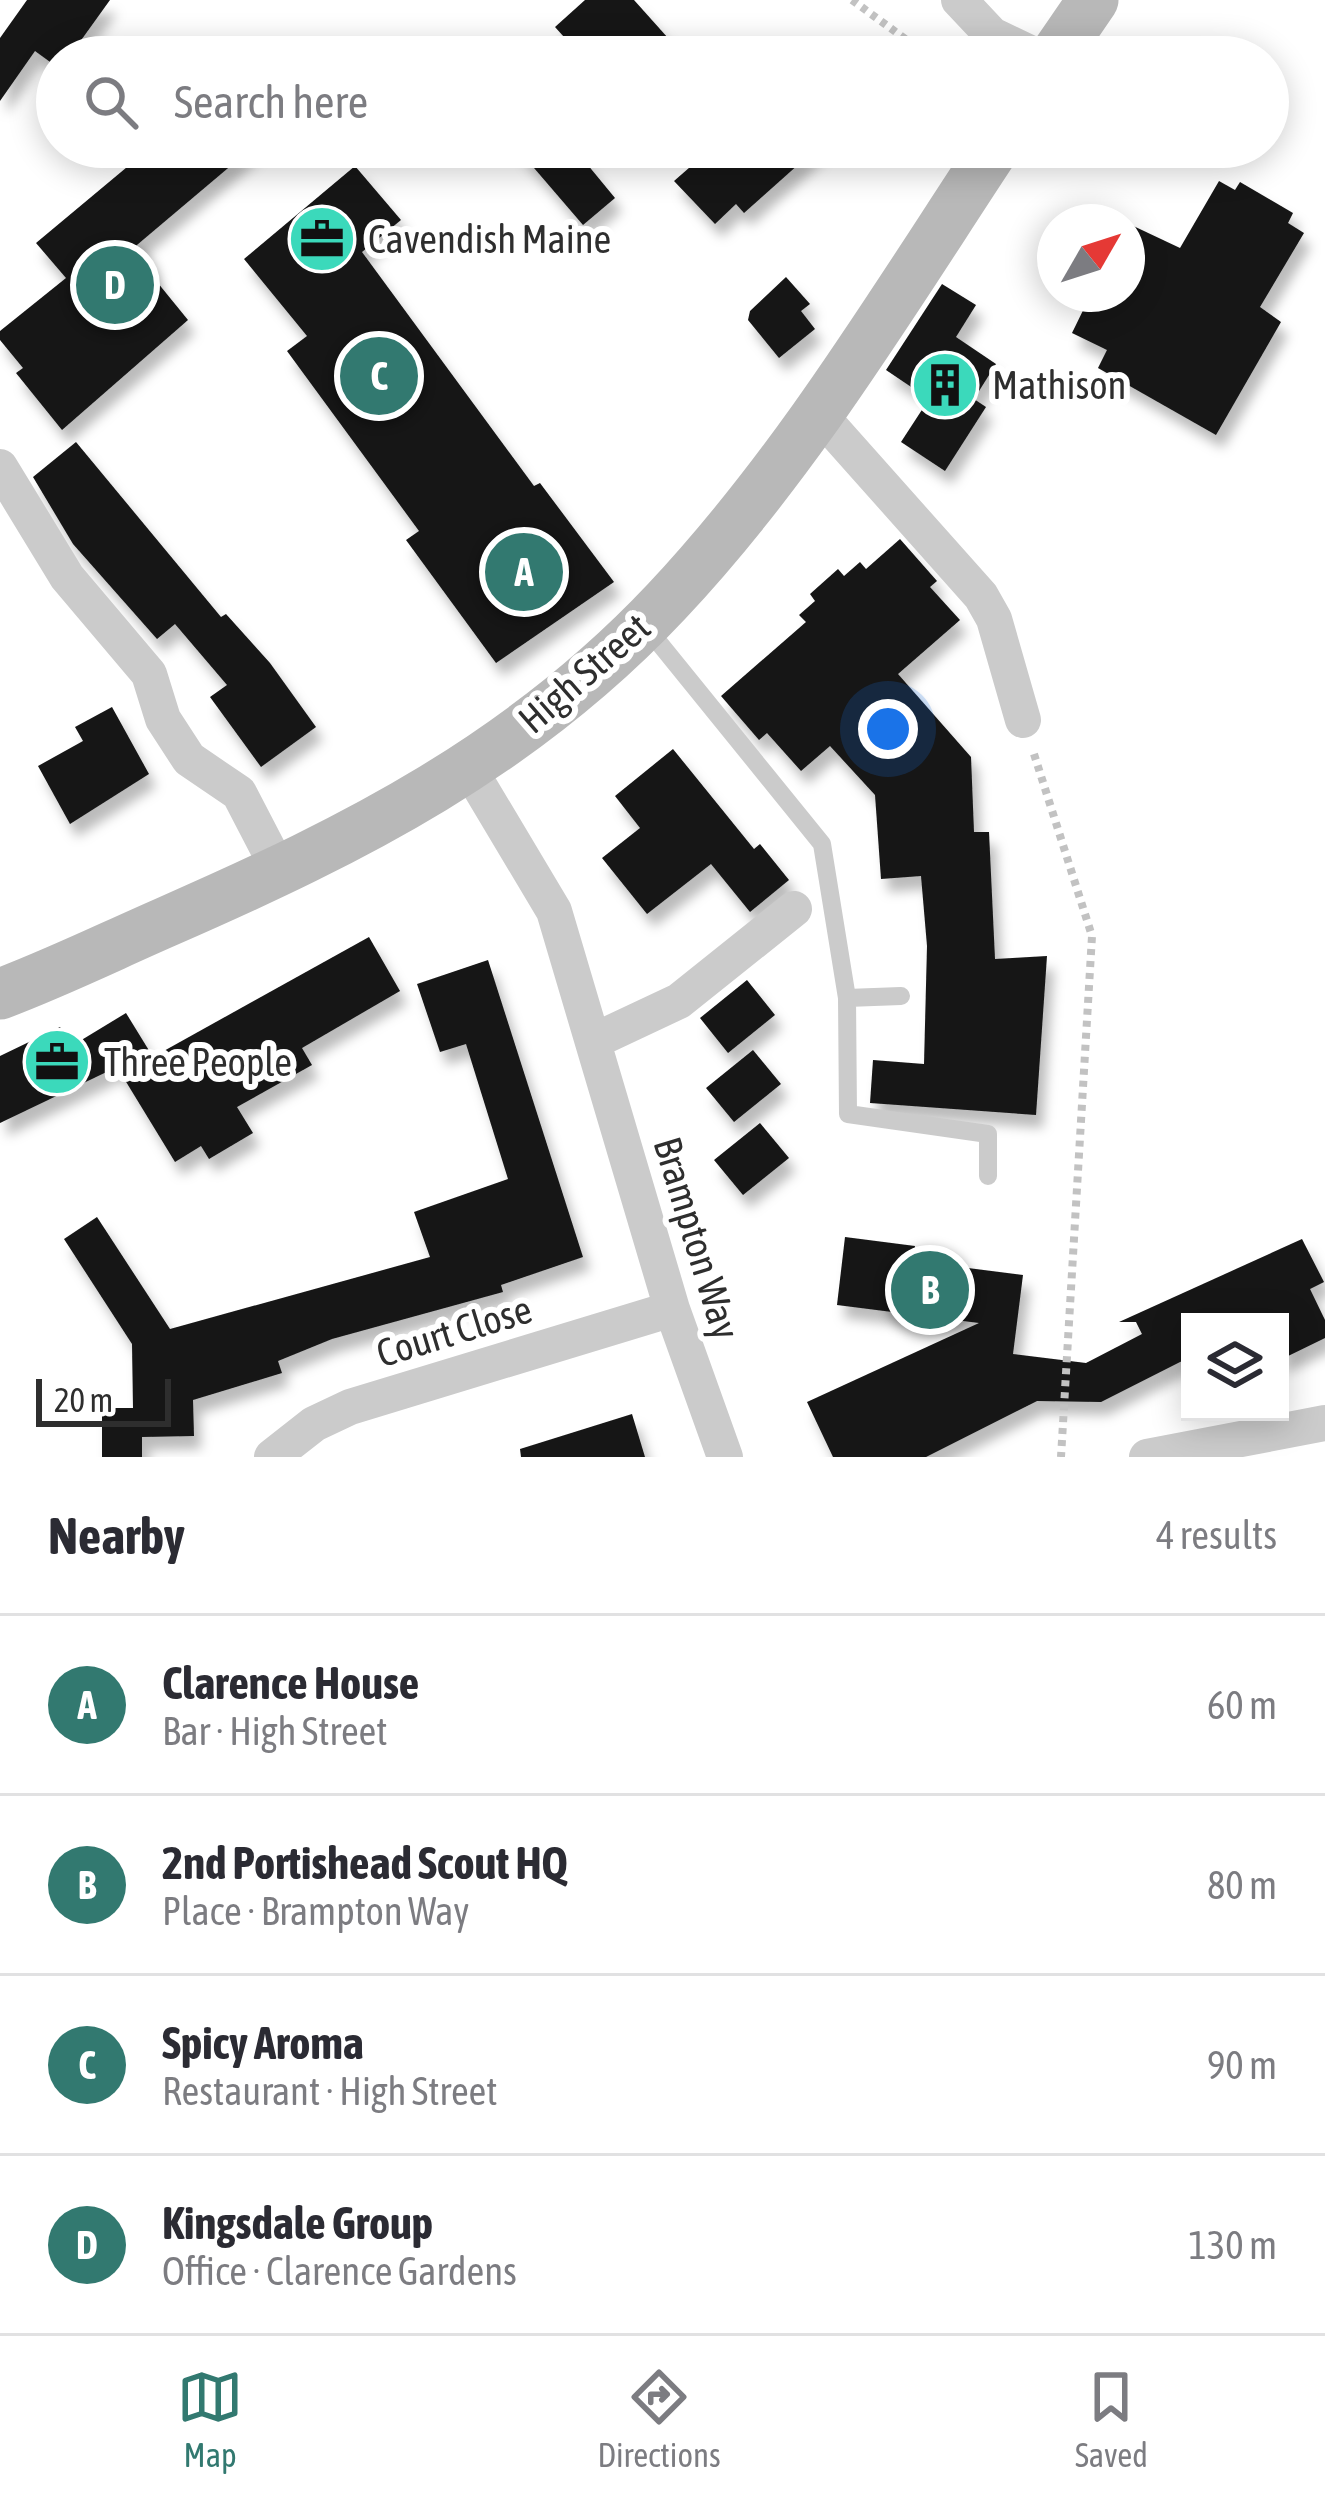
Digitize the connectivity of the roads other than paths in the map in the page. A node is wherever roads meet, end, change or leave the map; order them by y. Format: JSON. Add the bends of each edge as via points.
{"nodes":[{"id":1,"x":959,"y":0,"type":"edge"},
{"id":2,"x":1093,"y":0,"type":"edge"},
{"id":3,"x":994,"y":36,"type":"edge"},
{"id":4,"x":1068,"y":36,"type":"edge"},
{"id":5,"x":981,"y":168,"type":"edge"},
{"id":6,"x":819,"y":414,"type":"junction"},
{"id":7,"x":0,"y":467,"type":"edge"},
{"id":8,"x":644,"y":625,"type":"junction"},
{"id":9,"x":1023,"y":720,"type":"road end"},
{"id":10,"x":468,"y":767,"type":"junction"},
{"id":11,"x":280,"y":872,"type":"junction"},
{"id":12,"x":794,"y":910,"type":"dead end"},
{"id":13,"x":0,"y":994,"type":"edge"},
{"id":14,"x":901,"y":996,"type":"dead end"},
{"id":15,"x":847,"y":998,"type":"junction"},
{"id":16,"x":594,"y":1041,"type":"junction"},
{"id":17,"x":988,"y":1176,"type":"dead end"},
{"id":18,"x":672,"y":1310,"type":"junction"},
{"id":19,"x":1325,"y":1424,"type":"edge"},
{"id":20,"x":272,"y":1457,"type":"edge"},
{"id":21,"x":725,"y":1457,"type":"edge"},
{"id":22,"x":1147,"y":1457,"type":"edge"}],
"edges":[{"from":1,"to":3,"type":"street"},
{"from":2,"to":4,"type":"main road"},
{"from":5,"to":6,"type":"main road","name":"High Street"},
{"from":6,"to":8,"type":"main road","name":"High Street"},
{"from":6,"to":9,"type":"street","via":[[981,596]]},
{"from":7,"to":11,"type":"street","via":[[67,577],[149,674],[163,719],[193,763],[239,793]]},
{"from":8,"to":10,"type":"main road","name":"High Street","via":[[562,700]]},
{"from":8,"to":15,"type":"lane","via":[[817,834]]},
{"from":10,"to":11,"type":"main road","name":"High Street"},
{"from":10,"to":16,"type":"street","name":"Brampton Way","via":[[554,911]]},
{"from":11,"to":13,"type":"main road","name":"High Street"},
{"from":12,"to":16,"type":"street","via":[[679,1001]]},
{"from":14,"to":15,"type":"lane"},
{"from":15,"to":17,"type":"lane","via":[[848,1114],[988,1134]]},
{"from":16,"to":18,"type":"street","name":"Brampton Way"},
{"from":18,"to":20,"type":"street","name":"Court Close","via":[[350,1407]]},
{"from":18,"to":21,"type":"street","name":"Brampton Way"},
{"from":19,"to":22,"type":"street"}]}
